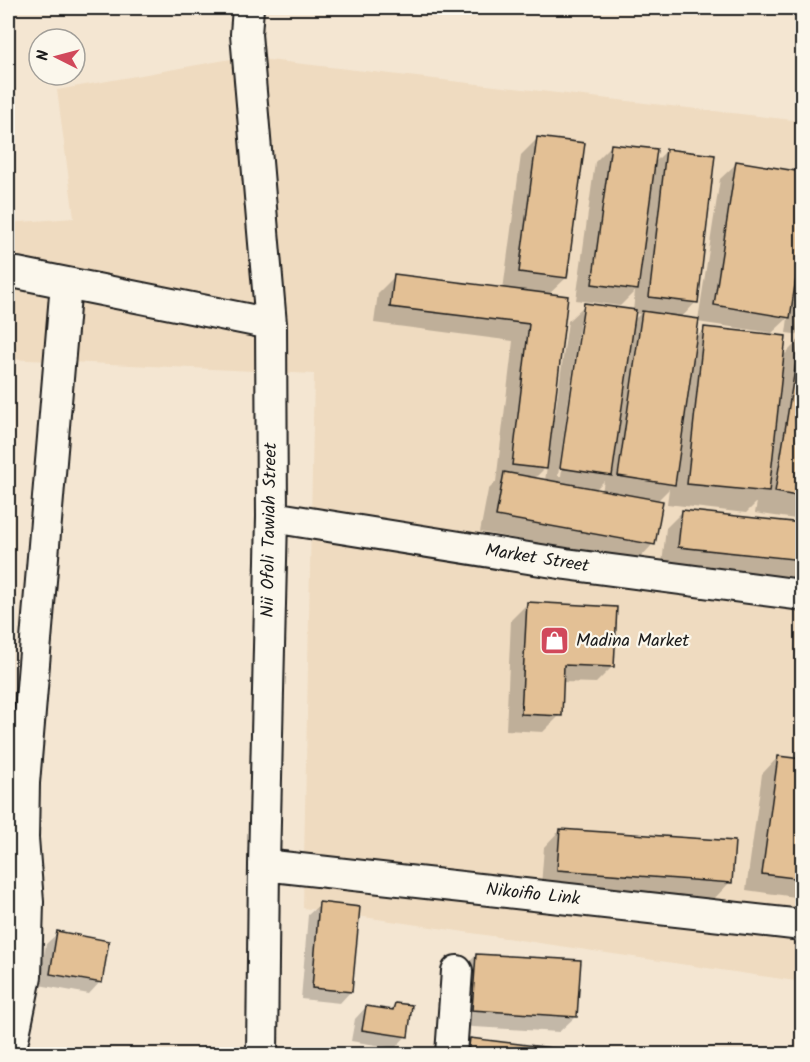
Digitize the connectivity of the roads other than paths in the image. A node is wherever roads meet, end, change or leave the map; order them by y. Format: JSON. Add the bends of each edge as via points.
{"nodes":[{"id":1,"x":248,"y":8,"type":"edge"},
{"id":2,"x":8,"y":273,"type":"edge"},
{"id":3,"x":66,"y":283,"type":"junction"},
{"id":4,"x":271,"y":324,"type":"junction"},
{"id":5,"x":272,"y":517,"type":"junction"},
{"id":6,"x":802,"y":595,"type":"edge"},
{"id":7,"x":264,"y":865,"type":"junction"},
{"id":8,"x":802,"y":925,"type":"edge"},
{"id":9,"x":457,"y":971,"type":"dead end"},
{"id":10,"x":10,"y":1054,"type":"edge"},
{"id":11,"x":262,"y":1054,"type":"edge"},
{"id":12,"x":451,"y":1054,"type":"edge"}],
"edges":[{"from":1,"to":4,"type":"street","name":"Nii Ofoli Tawiah Street","via":[[247,45]]},
{"from":2,"to":3,"type":"street"},
{"from":3,"to":4,"type":"street"},
{"from":3,"to":10,"type":"street","via":[[24,783],[26,976]]},
{"from":4,"to":5,"type":"street","name":"Nii Ofoli Tawiah Street"},
{"from":5,"to":6,"type":"street","name":"Market Street","via":[[567,564]]},
{"from":5,"to":7,"type":"street","name":"Nii Ofoli Tawiah Street"},
{"from":7,"to":8,"type":"street","name":"Nikoifio Link"},
{"from":7,"to":11,"type":"street","name":"Nii Ofoli Tawiah Street"},
{"from":9,"to":12,"type":"street"}]}
